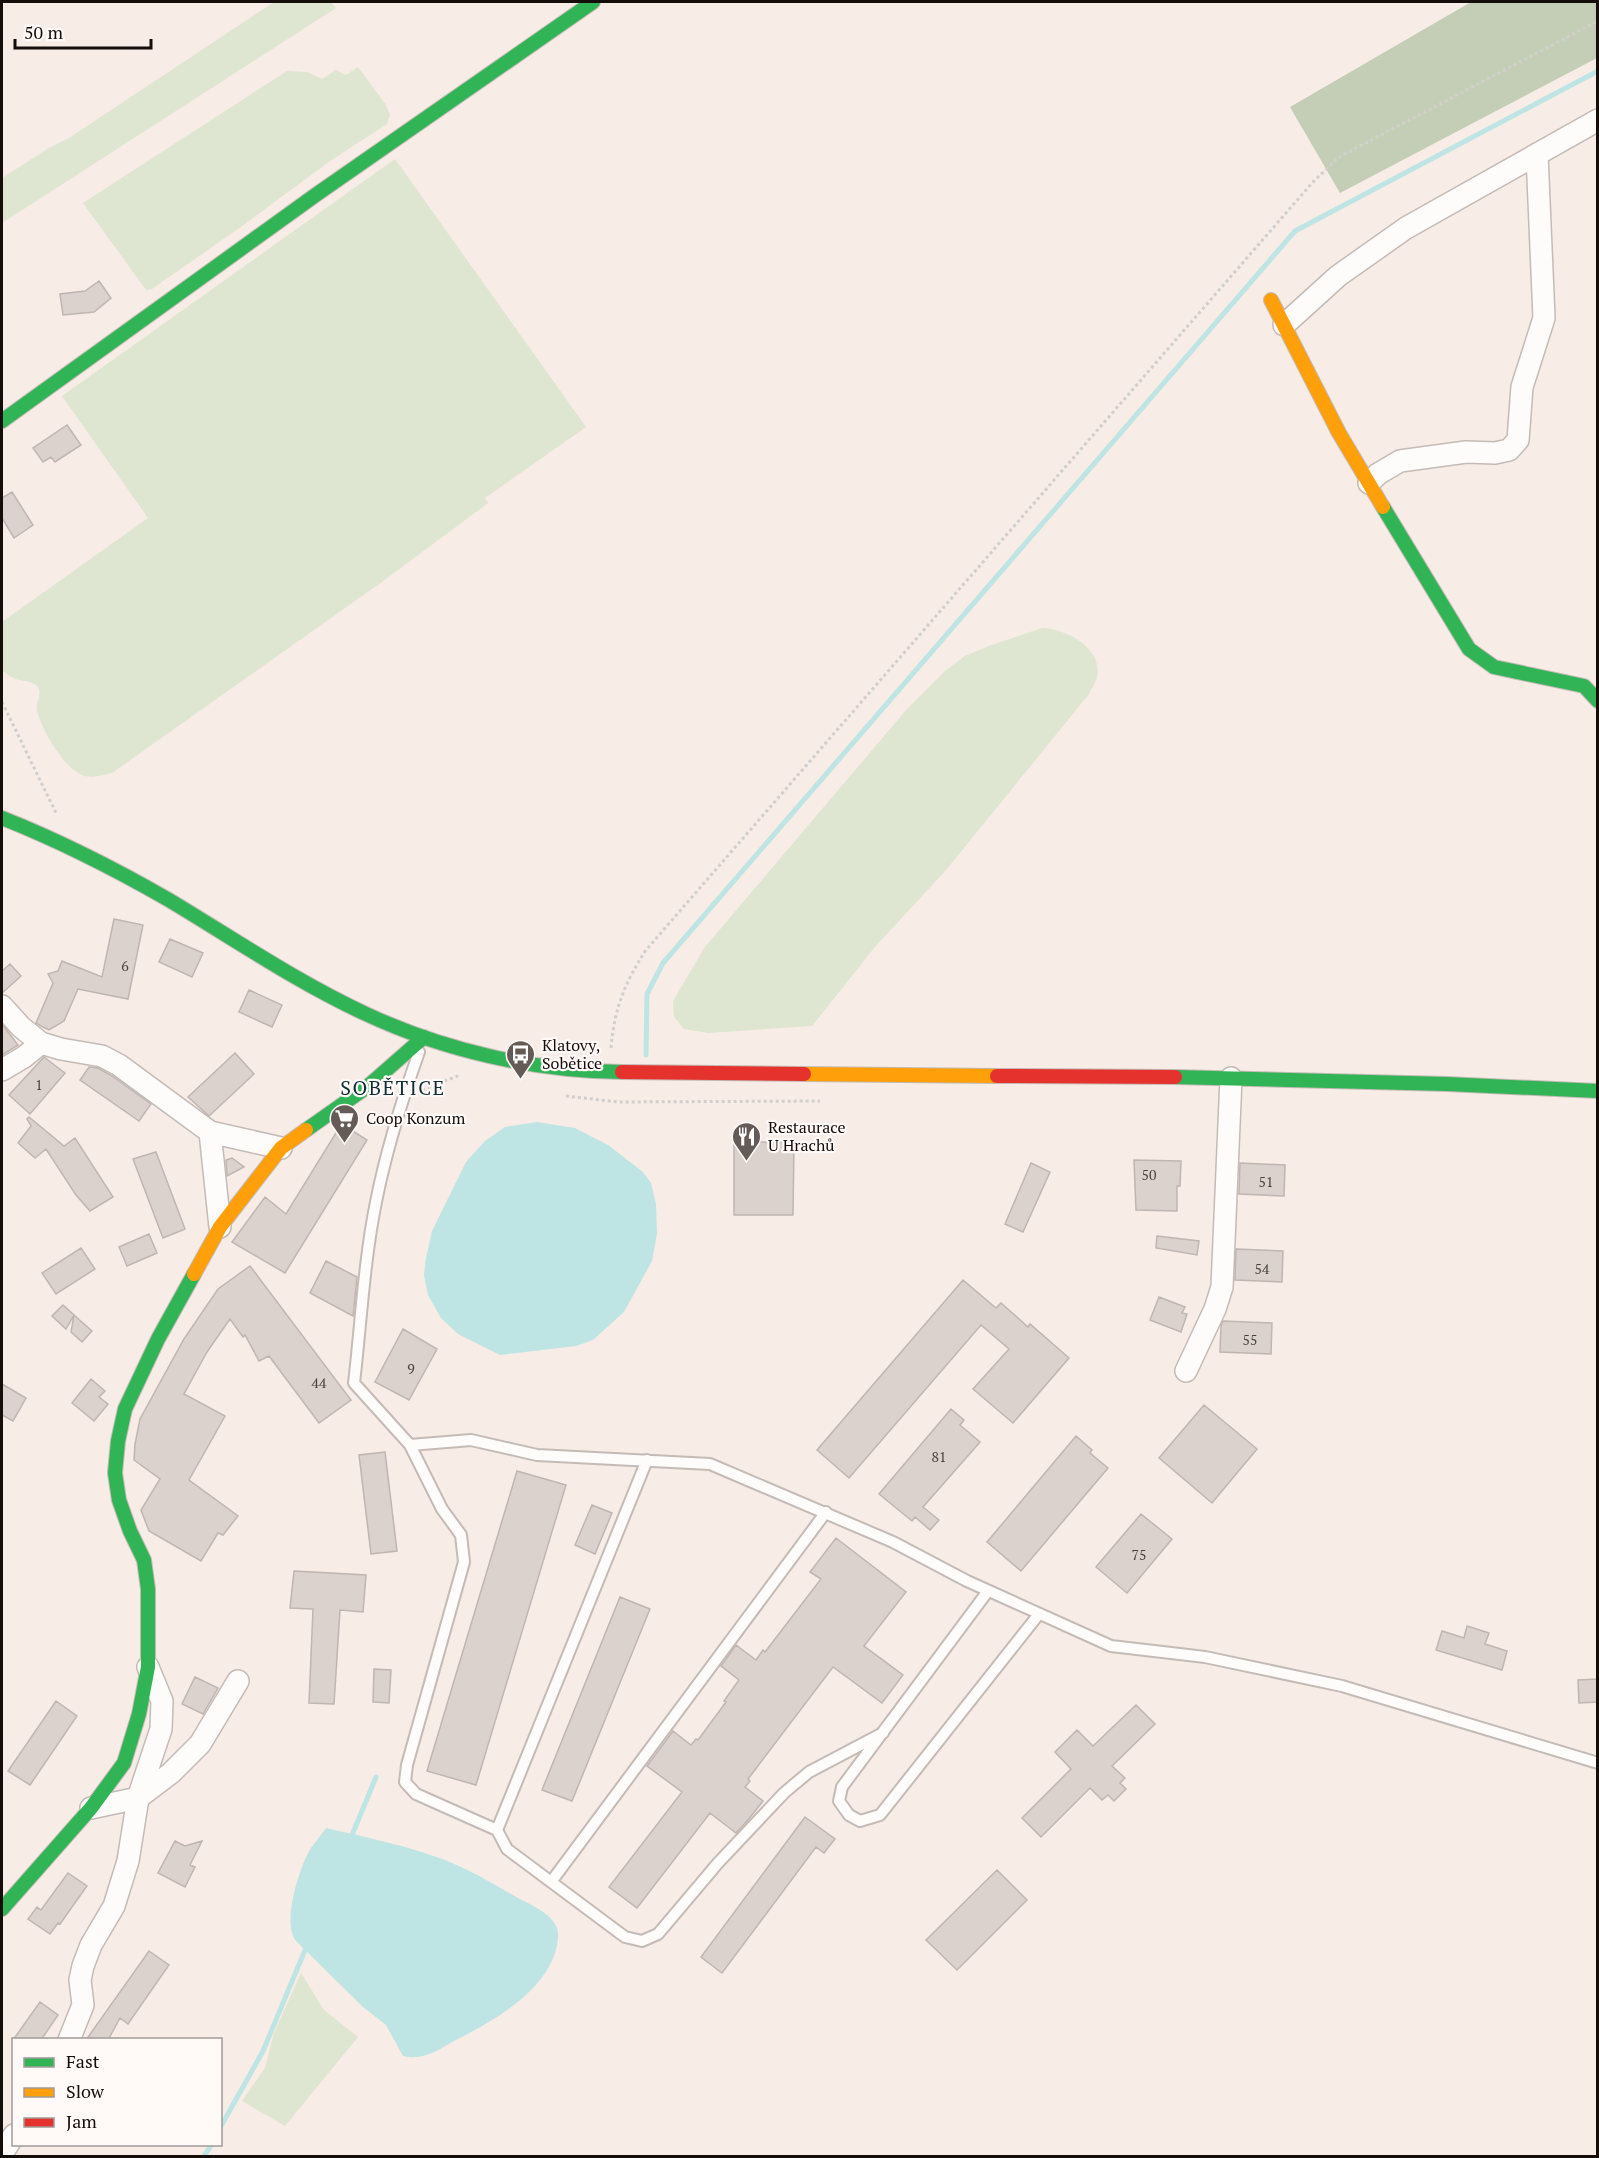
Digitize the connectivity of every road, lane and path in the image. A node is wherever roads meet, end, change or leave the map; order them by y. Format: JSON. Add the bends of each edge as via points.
{"nodes":[{"id":1,"x":593,"y":2,"type":"edge"},
{"id":2,"x":1598,"y":21,"type":"edge"},
{"id":3,"x":1598,"y":120,"type":"edge"},
{"id":4,"x":1537,"y":154,"type":"junction"},
{"id":5,"x":1271,"y":300,"type":"dead end"},
{"id":6,"x":1284,"y":325,"type":"junction"},
{"id":7,"x":2,"y":422,"type":"edge"},
{"id":8,"x":1369,"y":483,"type":"junction"},
{"id":9,"x":1598,"y":701,"type":"edge"},
{"id":10,"x":2,"y":702,"type":"edge"},
{"id":11,"x":57,"y":815,"type":"dead end"},
{"id":12,"x":2,"y":818,"type":"edge"},
{"id":13,"x":2,"y":1005,"type":"edge"},
{"id":14,"x":424,"y":1038,"type":"junction"},
{"id":15,"x":41,"y":1043,"type":"junction"},
{"id":16,"x":611,"y":1049,"type":"dead end"},
{"id":17,"x":2,"y":1070,"type":"edge"},
{"id":18,"x":1231,"y":1078,"type":"junction"},
{"id":19,"x":1598,"y":1091,"type":"edge"},
{"id":20,"x":822,"y":1101,"type":"dead end"},
{"id":21,"x":721,"y":1103,"type":"dead end"},
{"id":22,"x":210,"y":1132,"type":"junction"},
{"id":23,"x":281,"y":1148,"type":"junction"},
{"id":24,"x":220,"y":1227,"type":"junction"},
{"id":25,"x":1186,"y":1371,"type":"dead end"},
{"id":26,"x":410,"y":1445,"type":"junction"},
{"id":27,"x":647,"y":1460,"type":"junction"},
{"id":28,"x":826,"y":1512,"type":"junction"},
{"id":29,"x":988,"y":1591,"type":"junction"},
{"id":30,"x":1039,"y":1614,"type":"junction"},
{"id":31,"x":148,"y":1667,"type":"junction"},
{"id":32,"x":238,"y":1681,"type":"dead end"},
{"id":33,"x":883,"y":1733,"type":"junction"},
{"id":34,"x":1598,"y":1763,"type":"edge"},
{"id":35,"x":138,"y":1798,"type":"junction"},
{"id":36,"x":91,"y":1808,"type":"junction"},
{"id":37,"x":497,"y":1830,"type":"junction"},
{"id":38,"x":551,"y":1882,"type":"junction"},
{"id":39,"x":2,"y":1909,"type":"edge"},
{"id":40,"x":70,"y":2038,"type":"edge"},
{"id":41,"x":12,"y":2138,"type":"edge"},
{"id":42,"x":2,"y":2154,"type":"edge"}],
"edges":[{"from":1,"to":7,"type":"street","via":[[317,194]]},
{"from":2,"to":16,"type":"path","via":[[1339,157],[1312,183],[646,950],[629,976],[618,1007]]},
{"from":3,"to":4,"type":"street"},
{"from":4,"to":6,"type":"street","via":[[1406,228],[1338,276]]},
{"from":4,"to":8,"type":"street","via":[[1544,318],[1522,387],[1518,440],[1509,450],[1496,453],[1466,452],[1400,461]]},
{"from":5,"to":6,"type":"street"},
{"from":6,"to":8,"type":"street","via":[[1339,434]]},
{"from":8,"to":9,"type":"street","via":[[1469,649],[1494,667],[1584,686]]},
{"from":10,"to":11,"type":"path"},
{"from":12,"to":14,"type":"street","via":[[141,884],[299,980]]},
{"from":13,"to":15,"type":"street"},
{"from":14,"to":18,"type":"street","via":[[534,1065],[604,1072]]},
{"from":14,"to":23,"type":"street","via":[[367,1087]]},
{"from":14,"to":26,"type":"lane","via":[[406,1088],[376,1200],[354,1383]]},
{"from":15,"to":17,"type":"street"},
{"from":15,"to":22,"type":"street","via":[[102,1056]]},
{"from":18,"to":19,"type":"street"},
{"from":18,"to":25,"type":"street","via":[[1222,1287]]},
{"from":20,"to":21,"type":"path"},
{"from":22,"to":23,"type":"street"},
{"from":22,"to":24,"type":"street"},
{"from":23,"to":24,"type":"street"},
{"from":24,"to":31,"type":"street","via":[[125,1409],[118,1441],[115,1473],[119,1500],[144,1560],[148,1590]]},
{"from":26,"to":27,"type":"lane","via":[[471,1440],[537,1455]]},
{"from":26,"to":37,"type":"lane","via":[[442,1509],[461,1535],[464,1562],[405,1782],[416,1794]]},
{"from":27,"to":28,"type":"lane","via":[[710,1464]]},
{"from":27,"to":37,"type":"lane"},
{"from":28,"to":29,"type":"lane"},
{"from":28,"to":38,"type":"lane"},
{"from":29,"to":30,"type":"lane"},
{"from":29,"to":33,"type":"lane"},
{"from":30,"to":33,"type":"lane","via":[[880,1815],[860,1821],[849,1815],[839,1801],[842,1787]]},
{"from":30,"to":34,"type":"lane","via":[[1111,1646],[1205,1658],[1342,1686]]},
{"from":31,"to":35,"type":"street","via":[[162,1701],[160,1730]]},
{"from":31,"to":36,"type":"street","via":[[124,1763]]},
{"from":32,"to":35,"type":"street","via":[[200,1744]]},
{"from":33,"to":38,"type":"lane","via":[[809,1772],[784,1793],[658,1934],[642,1941],[626,1937]]},
{"from":35,"to":36,"type":"street"},
{"from":35,"to":40,"type":"street","via":[[128,1861],[114,1906],[83,1966],[83,2005]]},
{"from":36,"to":39,"type":"street"},
{"from":37,"to":38,"type":"lane","via":[[507,1849]]},
{"from":41,"to":42,"type":"street"}]}
